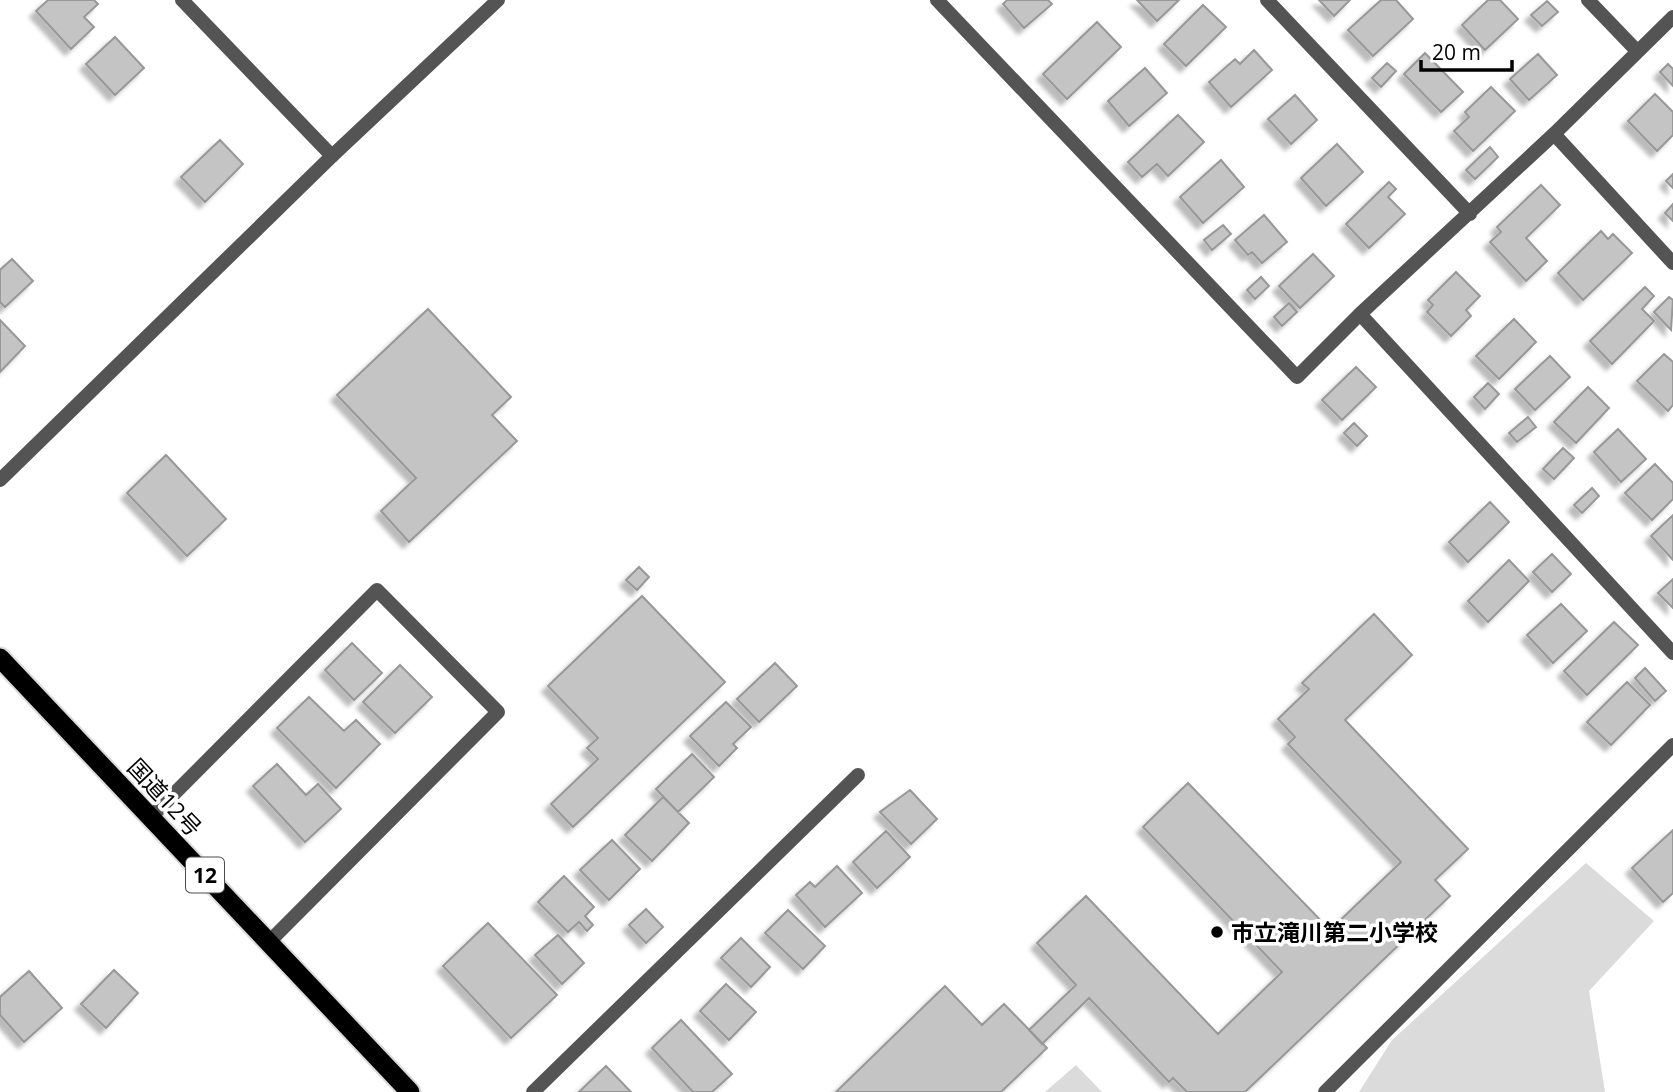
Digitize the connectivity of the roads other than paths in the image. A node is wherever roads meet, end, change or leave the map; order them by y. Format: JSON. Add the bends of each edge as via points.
{"nodes":[{"id":1,"x":182,"y":0,"type":"edge"},
{"id":2,"x":498,"y":0,"type":"edge"},
{"id":3,"x":937,"y":0,"type":"edge"},
{"id":4,"x":1267,"y":0,"type":"edge"},
{"id":5,"x":1588,"y":0,"type":"edge"},
{"id":6,"x":1673,"y":17,"type":"edge"},
{"id":7,"x":1637,"y":51,"type":"junction"},
{"id":8,"x":1554,"y":134,"type":"junction"},
{"id":9,"x":332,"y":156,"type":"junction"},
{"id":10,"x":1470,"y":214,"type":"junction"},
{"id":11,"x":1673,"y":263,"type":"edge"},
{"id":12,"x":1360,"y":314,"type":"junction"},
{"id":13,"x":0,"y":480,"type":"edge"},
{"id":14,"x":1673,"y":653,"type":"edge"},
{"id":15,"x":0,"y":658,"type":"edge"},
{"id":16,"x":1673,"y":746,"type":"edge"},
{"id":17,"x":858,"y":775,"type":"dead end"},
{"id":18,"x":150,"y":817,"type":"junction"},
{"id":19,"x":269,"y":942,"type":"junction"},
{"id":20,"x":410,"y":1092,"type":"edge"},
{"id":21,"x":533,"y":1092,"type":"edge"},
{"id":22,"x":1325,"y":1092,"type":"edge"}],
"edges":[{"from":1,"to":9,"type":"street"},
{"from":2,"to":9,"type":"street"},
{"from":3,"to":12,"type":"street","via":[[1297,377]]},
{"from":4,"to":10,"type":"street"},
{"from":5,"to":7,"type":"street"},
{"from":6,"to":7,"type":"street"},
{"from":7,"to":8,"type":"street"},
{"from":8,"to":10,"type":"street"},
{"from":8,"to":11,"type":"street"},
{"from":9,"to":13,"type":"street"},
{"from":10,"to":12,"type":"street"},
{"from":12,"to":14,"type":"street"},
{"from":15,"to":18,"type":"highway","name":"国道12号","number":"12"},
{"from":16,"to":22,"type":"street"},
{"from":17,"to":21,"type":"street"},
{"from":18,"to":19,"type":"highway","name":"国道12号","number":"12"},
{"from":18,"to":19,"type":"street","via":[[377,590],[498,712]]},
{"from":19,"to":20,"type":"highway","name":"国道12号","number":"12"}]}
